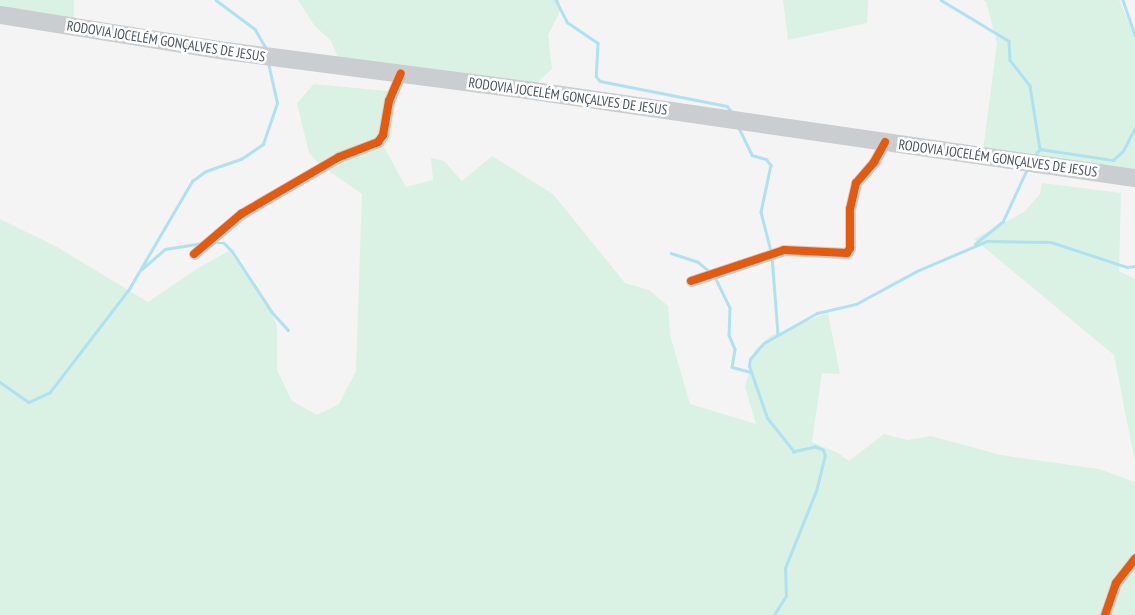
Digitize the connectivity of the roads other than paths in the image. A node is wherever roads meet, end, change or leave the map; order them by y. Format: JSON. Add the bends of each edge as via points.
{"nodes":[{"id":1,"x":0,"y":15,"type":"edge"},
{"id":2,"x":401,"y":74,"type":"junction"},
{"id":3,"x":885,"y":142,"type":"junction"},
{"id":4,"x":1135,"y":178,"type":"edge"},
{"id":5,"x":194,"y":254,"type":"dead end"},
{"id":6,"x":692,"y":281,"type":"dead end"},
{"id":7,"x":1135,"y":558,"type":"edge"},
{"id":8,"x":1106,"y":615,"type":"edge"}],
"edges":[{"from":1,"to":2,"type":"main road","name":"RODOVIA JOCELÉM GONÇALVES DE JESUS","via":[[226,51]]},
{"from":2,"to":3,"type":"main road","name":"RODOVIA JOCELÉM GONÇALVES DE JESUS"},
{"from":2,"to":5,"type":"street","via":[[389,101],[383,135],[378,142],[339,156],[241,214]]},
{"from":3,"to":4,"type":"main road","name":"RODOVIA JOCELÉM GONÇALVES DE JESUS"},
{"from":3,"to":6,"type":"street","via":[[874,162],[856,182],[850,209],[850,248],[847,253],[784,250]]},
{"from":7,"to":8,"type":"street","via":[[1116,583]]}]}
